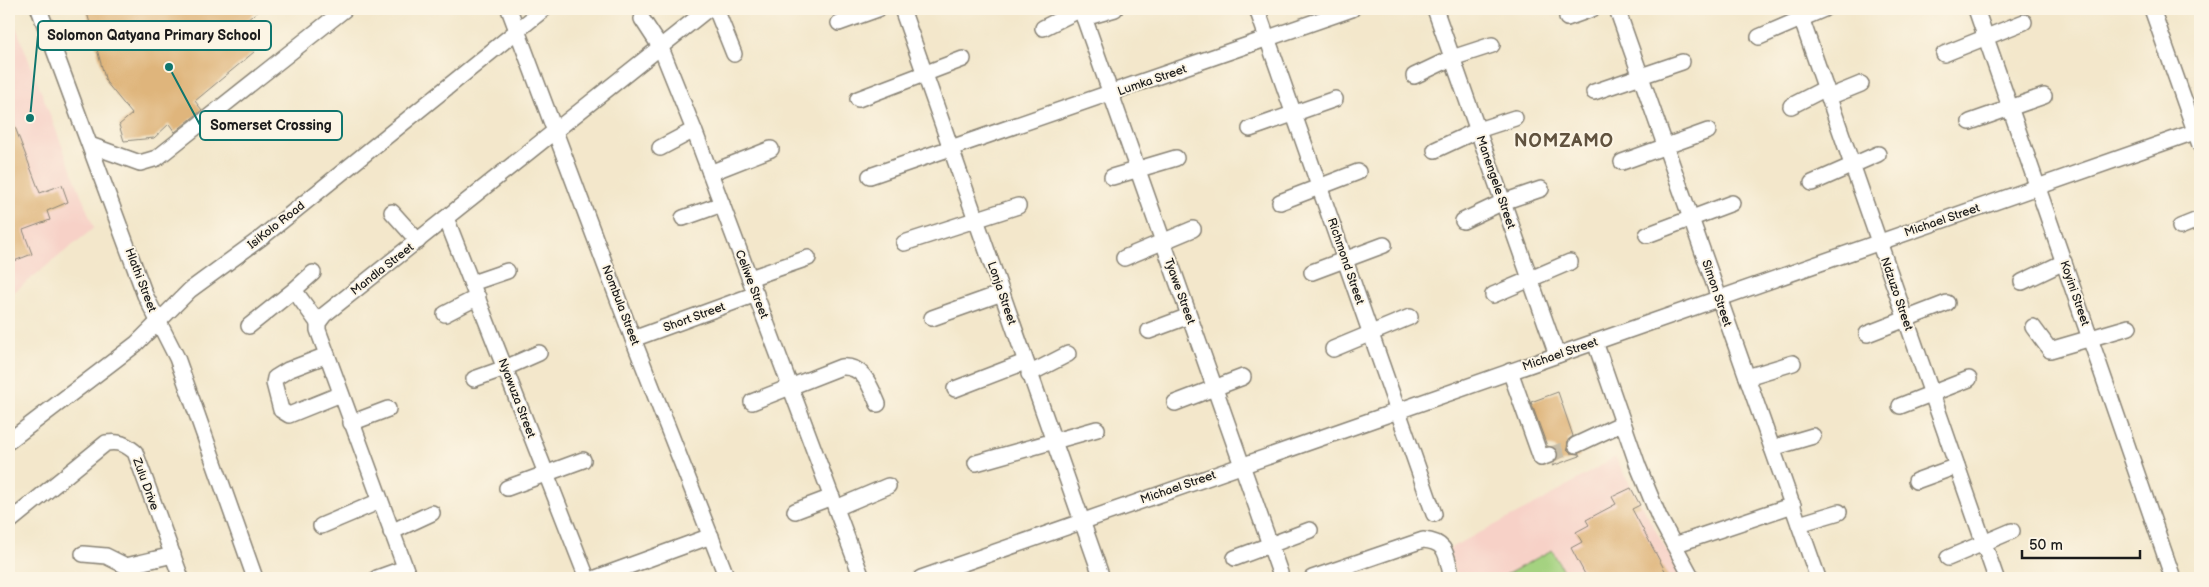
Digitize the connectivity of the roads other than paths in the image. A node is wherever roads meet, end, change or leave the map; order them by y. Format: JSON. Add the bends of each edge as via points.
{"nodes":[{"id":1,"x":39,"y":9,"type":"edge"},
{"id":2,"x":345,"y":9,"type":"edge"},
{"id":3,"x":509,"y":9,"type":"edge"},
{"id":4,"x":544,"y":9,"type":"edge"},
{"id":5,"x":708,"y":9,"type":"edge"},
{"id":6,"x":716,"y":9,"type":"edge"},
{"id":7,"x":878,"y":9,"type":"edge"},
{"id":8,"x":902,"y":9,"type":"edge"},
{"id":9,"x":1115,"y":9,"type":"edge"},
{"id":10,"x":1257,"y":9,"type":"edge"},
{"id":11,"x":1352,"y":9,"type":"edge"},
{"id":12,"x":1435,"y":9,"type":"edge"},
{"id":13,"x":1592,"y":9,"type":"edge"},
{"id":14,"x":1617,"y":9,"type":"edge"},
{"id":15,"x":1824,"y":9,"type":"edge"},
{"id":16,"x":1976,"y":9,"type":"edge"},
{"id":17,"x":2152,"y":9,"type":"edge"},
{"id":18,"x":1082,"y":12,"type":"edge"},
{"id":19,"x":1799,"y":13,"type":"edge"},
{"id":20,"x":1568,"y":18,"type":"dead end"},
{"id":21,"x":642,"y":19,"type":"dead end"},
{"id":22,"x":2024,"y":22,"type":"dead end"},
{"id":23,"x":839,"y":23,"type":"dead end"},
{"id":24,"x":1043,"y":28,"type":"dead end"},
{"id":25,"x":518,"y":30,"type":"junction"},
{"id":26,"x":1759,"y":38,"type":"dead end"},
{"id":27,"x":1986,"y":38,"type":"junction"},
{"id":28,"x":1268,"y":40,"type":"junction"},
{"id":29,"x":1492,"y":45,"type":"dead end"},
{"id":30,"x":661,"y":48,"type":"junction"},
{"id":31,"x":734,"y":54,"type":"dead end"},
{"id":32,"x":1944,"y":54,"type":"dead end"},
{"id":33,"x":1452,"y":58,"type":"junction"},
{"id":34,"x":963,"y":59,"type":"dead end"},
{"id":35,"x":1682,"y":62,"type":"dead end"},
{"id":36,"x":924,"y":75,"type":"junction"},
{"id":37,"x":1414,"y":76,"type":"dead end"},
{"id":38,"x":1641,"y":77,"type":"junction"},
{"id":39,"x":1861,"y":84,"type":"dead end"},
{"id":40,"x":1594,"y":92,"type":"dead end"},
{"id":41,"x":1827,"y":93,"type":"junction"},
{"id":42,"x":1110,"y":94,"type":"junction"},
{"id":43,"x":2044,"y":96,"type":"dead end"},
{"id":44,"x":858,"y":99,"type":"dead end"},
{"id":45,"x":1334,"y":99,"type":"dead end"},
{"id":46,"x":1791,"y":106,"type":"dead end"},
{"id":47,"x":2009,"y":107,"type":"junction"},
{"id":48,"x":1294,"y":114,"type":"junction"},
{"id":49,"x":1515,"y":118,"type":"dead end"},
{"id":50,"x":1970,"y":122,"type":"dead end"},
{"id":51,"x":1250,"y":129,"type":"dead end"},
{"id":52,"x":555,"y":130,"type":"junction"},
{"id":53,"x":694,"y":130,"type":"junction"},
{"id":54,"x":1478,"y":130,"type":"junction"},
{"id":55,"x":1708,"y":131,"type":"dead end"},
{"id":56,"x":2199,"y":136,"type":"edge"},
{"id":57,"x":90,"y":146,"type":"junction"},
{"id":58,"x":1665,"y":146,"type":"junction"},
{"id":59,"x":660,"y":148,"type":"dead end"},
{"id":60,"x":951,"y":148,"type":"junction"},
{"id":61,"x":771,"y":149,"type":"dead end"},
{"id":62,"x":1435,"y":150,"type":"dead end"},
{"id":63,"x":1878,"y":154,"type":"dead end"},
{"id":64,"x":1176,"y":158,"type":"dead end"},
{"id":65,"x":1622,"y":162,"type":"dead end"},
{"id":66,"x":1853,"y":166,"type":"junction"},
{"id":67,"x":1137,"y":169,"type":"junction"},
{"id":68,"x":1358,"y":172,"type":"dead end"},
{"id":69,"x":710,"y":173,"type":"junction"},
{"id":70,"x":870,"y":176,"type":"dead end"},
{"id":71,"x":1112,"y":177,"type":"dead end"},
{"id":72,"x":1812,"y":183,"type":"dead end"},
{"id":73,"x":2038,"y":186,"type":"junction"},
{"id":74,"x":1320,"y":187,"type":"junction"},
{"id":75,"x":1541,"y":189,"type":"dead end"},
{"id":76,"x":1280,"y":202,"type":"dead end"},
{"id":77,"x":1503,"y":202,"type":"junction"},
{"id":78,"x":1732,"y":203,"type":"dead end"},
{"id":79,"x":722,"y":204,"type":"junction"},
{"id":80,"x":1018,"y":206,"type":"dead end"},
{"id":81,"x":392,"y":212,"type":"dead end"},
{"id":82,"x":1690,"y":217,"type":"junction"},
{"id":83,"x":446,"y":218,"type":"junction"},
{"id":84,"x":684,"y":218,"type":"dead end"},
{"id":85,"x":2200,"y":219,"type":"edge"},
{"id":86,"x":976,"y":220,"type":"junction"},
{"id":87,"x":1463,"y":221,"type":"dead end"},
{"id":88,"x":2180,"y":227,"type":"dead end"},
{"id":89,"x":1193,"y":229,"type":"dead end"},
{"id":90,"x":1647,"y":235,"type":"dead end"},
{"id":91,"x":418,"y":241,"type":"junction"},
{"id":92,"x":1163,"y":242,"type":"junction"},
{"id":93,"x":1879,"y":242,"type":"junction"},
{"id":94,"x":904,"y":243,"type":"dead end"},
{"id":95,"x":1384,"y":245,"type":"dead end"},
{"id":96,"x":808,"y":258,"type":"dead end"},
{"id":97,"x":1124,"y":258,"type":"dead end"},
{"id":98,"x":1346,"y":261,"type":"junction"},
{"id":99,"x":1570,"y":262,"type":"dead end"},
{"id":100,"x":2064,"y":262,"type":"junction"},
{"id":101,"x":507,"y":271,"type":"dead end"},
{"id":102,"x":313,"y":272,"type":"dead end"},
{"id":103,"x":1312,"y":272,"type":"dead end"},
{"id":104,"x":750,"y":278,"type":"junction"},
{"id":105,"x":1530,"y":280,"type":"junction"},
{"id":106,"x":2022,"y":282,"type":"dead end"},
{"id":107,"x":294,"y":290,"type":"junction"},
{"id":108,"x":475,"y":290,"type":"junction"},
{"id":109,"x":1002,"y":293,"type":"junction"},
{"id":110,"x":756,"y":294,"type":"junction"},
{"id":111,"x":1493,"y":295,"type":"dead end"},
{"id":112,"x":1719,"y":298,"type":"junction"},
{"id":113,"x":1947,"y":303,"type":"dead end"},
{"id":114,"x":445,"y":314,"type":"dead end"},
{"id":115,"x":1189,"y":316,"type":"junction"},
{"id":116,"x":1410,"y":317,"type":"dead end"},
{"id":117,"x":932,"y":318,"type":"dead end"},
{"id":118,"x":1906,"y":318,"type":"junction"},
{"id":119,"x":158,"y":322,"type":"junction"},
{"id":120,"x":318,"y":322,"type":"junction"},
{"id":121,"x":249,"y":326,"type":"dead end"},
{"id":122,"x":2033,"y":327,"type":"dead end"},
{"id":123,"x":2129,"y":327,"type":"dead end"},
{"id":124,"x":1149,"y":331,"type":"dead end"},
{"id":125,"x":1372,"y":334,"type":"junction"},
{"id":126,"x":1867,"y":334,"type":"dead end"},
{"id":127,"x":2090,"y":338,"type":"junction"},
{"id":128,"x":633,"y":339,"type":"junction"},
{"id":129,"x":1595,"y":342,"type":"junction"},
{"id":130,"x":1332,"y":349,"type":"dead end"},
{"id":131,"x":539,"y":353,"type":"dead end"},
{"id":132,"x":1068,"y":354,"type":"dead end"},
{"id":133,"x":327,"y":355,"type":"junction"},
{"id":134,"x":1557,"y":355,"type":"junction"},
{"id":135,"x":1793,"y":362,"type":"dead end"},
{"id":136,"x":506,"y":368,"type":"junction"},
{"id":137,"x":1027,"y":368,"type":"junction"},
{"id":138,"x":1510,"y":371,"type":"junction"},
{"id":139,"x":1243,"y":377,"type":"dead end"},
{"id":140,"x":1747,"y":377,"type":"junction"},
{"id":141,"x":1969,"y":378,"type":"dead end"},
{"id":142,"x":474,"y":379,"type":"dead end"},
{"id":143,"x":790,"y":386,"type":"junction"},
{"id":144,"x":1214,"y":388,"type":"junction"},
{"id":145,"x":955,"y":389,"type":"dead end"},
{"id":146,"x":1932,"y":393,"type":"junction"},
{"id":147,"x":341,"y":394,"type":"junction"},
{"id":148,"x":752,"y":402,"type":"dead end"},
{"id":149,"x":1175,"y":403,"type":"dead end"},
{"id":150,"x":878,"y":404,"type":"dead end"},
{"id":151,"x":1900,"y":406,"type":"dead end"},
{"id":152,"x":388,"y":409,"type":"dead end"},
{"id":153,"x":1399,"y":410,"type":"junction"},
{"id":154,"x":351,"y":423,"type":"junction"},
{"id":155,"x":1623,"y":423,"type":"junction"},
{"id":156,"x":1097,"y":429,"type":"dead end"},
{"id":157,"x":1813,"y":436,"type":"dead end"},
{"id":158,"x":1054,"y":440,"type":"junction"},
{"id":159,"x":9,"y":441,"type":"edge"},
{"id":160,"x":1576,"y":445,"type":"tunnel mouth"},
{"id":161,"x":1772,"y":448,"type":"junction"},
{"id":162,"x":1545,"y":457,"type":"dead end"},
{"id":163,"x":583,"y":460,"type":"dead end"},
{"id":164,"x":976,"y":462,"type":"dead end"},
{"id":165,"x":1242,"y":465,"type":"junction"},
{"id":166,"x":1957,"y":466,"type":"junction"},
{"id":167,"x":546,"y":473,"type":"junction"},
{"id":168,"x":1916,"y":481,"type":"dead end"},
{"id":169,"x":888,"y":486,"type":"dead end"},
{"id":170,"x":507,"y":488,"type":"dead end"},
{"id":171,"x":380,"y":501,"type":"junction"},
{"id":172,"x":834,"y":502,"type":"junction"},
{"id":173,"x":1793,"y":505,"type":"junction"},
{"id":174,"x":795,"y":511,"type":"dead end"},
{"id":175,"x":1839,"y":512,"type":"dead end"},
{"id":176,"x":432,"y":513,"type":"dead end"},
{"id":177,"x":1434,"y":514,"type":"dead end"},
{"id":178,"x":1082,"y":521,"type":"junction"},
{"id":179,"x":9,"y":522,"type":"edge"},
{"id":180,"x":1799,"y":524,"type":"junction"},
{"id":181,"x":321,"y":526,"type":"dead end"},
{"id":182,"x":1310,"y":530,"type":"dead end"},
{"id":183,"x":2012,"y":531,"type":"dead end"},
{"id":184,"x":391,"y":532,"type":"junction"},
{"id":185,"x":711,"y":536,"type":"junction"},
{"id":186,"x":1984,"y":542,"type":"junction"},
{"id":187,"x":1270,"y":544,"type":"junction"},
{"id":188,"x":1674,"y":545,"type":"junction"},
{"id":189,"x":83,"y":554,"type":"dead end"},
{"id":190,"x":173,"y":555,"type":"junction"},
{"id":191,"x":1235,"y":558,"type":"dead end"},
{"id":192,"x":1948,"y":558,"type":"dead end"},
{"id":193,"x":407,"y":573,"type":"edge"},
{"id":194,"x":949,"y":573,"type":"edge"},
{"id":195,"x":1280,"y":573,"type":"dead end"},
{"id":196,"x":181,"y":578,"type":"edge"},
{"id":197,"x":255,"y":578,"type":"edge"},
{"id":198,"x":377,"y":578,"type":"edge"},
{"id":199,"x":587,"y":578,"type":"edge"},
{"id":200,"x":596,"y":578,"type":"edge"},
{"id":201,"x":727,"y":578,"type":"edge"},
{"id":202,"x":862,"y":578,"type":"edge"},
{"id":203,"x":920,"y":578,"type":"edge"},
{"id":204,"x":1102,"y":578,"type":"edge"},
{"id":205,"x":1312,"y":578,"type":"edge"},
{"id":206,"x":1452,"y":578,"type":"edge"},
{"id":207,"x":1692,"y":578,"type":"edge"},
{"id":208,"x":1818,"y":578,"type":"edge"},
{"id":209,"x":1996,"y":578,"type":"edge"},
{"id":210,"x":2173,"y":578,"type":"edge"}],
"edges":[{"from":1,"to":57,"type":"street","name":"Hlathi Street"},
{"from":2,"to":57,"type":"street","via":[[157,158],[140,163]]},
{"from":3,"to":25,"type":"street","name":"Nombula Street"},
{"from":4,"to":25,"type":"street","name":"IsiKolo Road"},
{"from":5,"to":30,"type":"street"},
{"from":6,"to":31,"type":"street"},
{"from":7,"to":23,"type":"street"},
{"from":8,"to":36,"type":"street","name":"Lonja Street"},
{"from":9,"to":18,"type":"street"},
{"from":10,"to":28,"type":"street","name":"Richmond Street"},
{"from":11,"to":28,"type":"street","name":"Lumka Street"},
{"from":12,"to":33,"type":"street","name":"Manengele Street"},
{"from":13,"to":20,"type":"street"},
{"from":14,"to":38,"type":"street","name":"Simon Street"},
{"from":15,"to":19,"type":"street"},
{"from":16,"to":27,"type":"street","name":"Koyini Street"},
{"from":17,"to":56,"type":"street"},
{"from":18,"to":24,"type":"street"},
{"from":18,"to":42,"type":"street","name":"Tyawe Street"},
{"from":19,"to":26,"type":"street"},
{"from":19,"to":41,"type":"street","name":"Ndzuzo Street"},
{"from":21,"to":30,"type":"street","name":"Celiwe Street"},
{"from":22,"to":27,"type":"street"},
{"from":25,"to":52,"type":"street","name":"Nombula Street"},
{"from":25,"to":119,"type":"street","name":"IsiKolo Road","via":[[261,238],[190,290]]},
{"from":27,"to":32,"type":"street"},
{"from":27,"to":47,"type":"street","name":"Koyini Street"},
{"from":28,"to":42,"type":"street","name":"Lumka Street"},
{"from":28,"to":48,"type":"street","name":"Richmond Street"},
{"from":29,"to":33,"type":"street"},
{"from":30,"to":52,"type":"street","name":"Mandla Street"},
{"from":30,"to":53,"type":"street","name":"Celiwe Street"},
{"from":33,"to":37,"type":"street"},
{"from":33,"to":54,"type":"street","name":"Manengele Street"},
{"from":34,"to":36,"type":"street"},
{"from":35,"to":38,"type":"street"},
{"from":36,"to":44,"type":"street"},
{"from":36,"to":60,"type":"street","name":"Lonja Street"},
{"from":38,"to":40,"type":"street"},
{"from":38,"to":58,"type":"street","name":"Simon Street"},
{"from":39,"to":41,"type":"street"},
{"from":41,"to":46,"type":"street"},
{"from":41,"to":66,"type":"street","name":"Ndzuzo Street"},
{"from":42,"to":60,"type":"street","name":"Lumka Street"},
{"from":42,"to":67,"type":"street","name":"Tyawe Street"},
{"from":43,"to":47,"type":"street"},
{"from":45,"to":48,"type":"street"},
{"from":47,"to":50,"type":"street"},
{"from":47,"to":73,"type":"street","name":"Koyini Street"},
{"from":48,"to":51,"type":"street"},
{"from":48,"to":74,"type":"street","name":"Richmond Street"},
{"from":49,"to":54,"type":"street"},
{"from":52,"to":83,"type":"street","name":"Mandla Street"},
{"from":52,"to":128,"type":"street","name":"Nombula Street"},
{"from":53,"to":59,"type":"street"},
{"from":53,"to":69,"type":"street","name":"Celiwe Street"},
{"from":54,"to":62,"type":"street"},
{"from":54,"to":77,"type":"street","name":"Manengele Street"},
{"from":55,"to":58,"type":"street"},
{"from":56,"to":73,"type":"street","name":"Michael Street"},
{"from":57,"to":119,"type":"street","name":"Hlathi Street"},
{"from":58,"to":65,"type":"street"},
{"from":58,"to":82,"type":"street","name":"Simon Street"},
{"from":60,"to":70,"type":"street","name":"Lumka Street"},
{"from":60,"to":86,"type":"street","name":"Lonja Street"},
{"from":61,"to":69,"type":"street"},
{"from":63,"to":66,"type":"street"},
{"from":64,"to":67,"type":"street"},
{"from":66,"to":72,"type":"street"},
{"from":66,"to":93,"type":"street","name":"Ndzuzo Street"},
{"from":67,"to":71,"type":"street"},
{"from":67,"to":92,"type":"street","name":"Tyawe Street"},
{"from":68,"to":74,"type":"street"},
{"from":69,"to":79,"type":"street","name":"Celiwe Street"},
{"from":73,"to":93,"type":"street","name":"Michael Street"},
{"from":73,"to":100,"type":"street","name":"Koyini Street"},
{"from":74,"to":76,"type":"street"},
{"from":74,"to":98,"type":"street","name":"Richmond Street"},
{"from":75,"to":77,"type":"street"},
{"from":77,"to":87,"type":"street"},
{"from":77,"to":105,"type":"street","name":"Manengele Street"},
{"from":78,"to":82,"type":"street"},
{"from":79,"to":84,"type":"street"},
{"from":79,"to":104,"type":"street","name":"Celiwe Street"},
{"from":80,"to":86,"type":"street"},
{"from":81,"to":91,"type":"street"},
{"from":82,"to":90,"type":"street"},
{"from":82,"to":112,"type":"street","name":"Simon Street"},
{"from":83,"to":91,"type":"street","name":"Mandla Street"},
{"from":83,"to":108,"type":"street","name":"Nyawuza Street"},
{"from":85,"to":88,"type":"street"},
{"from":86,"to":94,"type":"street"},
{"from":86,"to":109,"type":"street","name":"Lonja Street"},
{"from":89,"to":92,"type":"street"},
{"from":91,"to":120,"type":"street","name":"Mandla Street"},
{"from":92,"to":97,"type":"street"},
{"from":92,"to":115,"type":"street","name":"Tyawe Street"},
{"from":93,"to":112,"type":"street","name":"Michael Street"},
{"from":93,"to":118,"type":"street","name":"Ndzuzo Street"},
{"from":95,"to":98,"type":"street"},
{"from":96,"to":104,"type":"street"},
{"from":98,"to":103,"type":"street"},
{"from":98,"to":125,"type":"street","name":"Richmond Street"},
{"from":99,"to":105,"type":"street"},
{"from":100,"to":106,"type":"street"},
{"from":100,"to":127,"type":"street","name":"Koyini Street"},
{"from":101,"to":108,"type":"street"},
{"from":102,"to":107,"type":"street"},
{"from":104,"to":110,"type":"street","name":"Celiwe Street"},
{"from":105,"to":111,"type":"street"},
{"from":105,"to":134,"type":"street","name":"Manengele Street"},
{"from":107,"to":120,"type":"street"},
{"from":107,"to":121,"type":"street"},
{"from":108,"to":114,"type":"street"},
{"from":108,"to":136,"type":"street","name":"Nyawuza Street"},
{"from":109,"to":117,"type":"street"},
{"from":109,"to":137,"type":"street","name":"Lonja Street"},
{"from":110,"to":128,"type":"street","name":"Short Street"},
{"from":110,"to":143,"type":"street","name":"Celiwe Street"},
{"from":112,"to":129,"type":"street","name":"Michael Street"},
{"from":112,"to":140,"type":"street","name":"Simon Street"},
{"from":113,"to":118,"type":"street"},
{"from":115,"to":124,"type":"street"},
{"from":115,"to":144,"type":"street","name":"Tyawe Street"},
{"from":116,"to":125,"type":"street"},
{"from":118,"to":126,"type":"street"},
{"from":118,"to":146,"type":"street","name":"Ndzuzo Street"},
{"from":119,"to":159,"type":"street","name":"IsiKolo Road","via":[[136,344]]},
{"from":119,"to":197,"type":"street","name":"Hlathi Street","via":[[177,358]]},
{"from":120,"to":133,"type":"street"},
{"from":122,"to":127,"type":"street","via":[[2050,350]]},
{"from":123,"to":127,"type":"street"},
{"from":125,"to":130,"type":"street"},
{"from":125,"to":153,"type":"street","name":"Richmond Street"},
{"from":127,"to":210,"type":"street","name":"Koyini Street"},
{"from":128,"to":185,"type":"street","name":"Nombula Street"},
{"from":129,"to":134,"type":"street","name":"Michael Street"},
{"from":129,"to":155,"type":"street"},
{"from":131,"to":136,"type":"street"},
{"from":132,"to":137,"type":"street"},
{"from":133,"to":147,"type":"street"},
{"from":133,"to":147,"type":"street","via":[[275,378],[281,410],[289,415]]},
{"from":134,"to":138,"type":"street","name":"Michael Street"},
{"from":135,"to":140,"type":"street"},
{"from":136,"to":142,"type":"street"},
{"from":136,"to":167,"type":"street","name":"Nyawuza Street"},
{"from":137,"to":145,"type":"street"},
{"from":137,"to":158,"type":"street","name":"Lonja Street"},
{"from":138,"to":153,"type":"street","name":"Michael Street"},
{"from":138,"to":162,"type":"street"},
{"from":139,"to":144,"type":"street"},
{"from":140,"to":161,"type":"street","name":"Simon Street"},
{"from":141,"to":146,"type":"street"},
{"from":143,"to":148,"type":"street"},
{"from":143,"to":150,"type":"street","via":[[841,366],[852,367],[868,380]]},
{"from":143,"to":172,"type":"street","name":"Celiwe Street"},
{"from":144,"to":149,"type":"street"},
{"from":144,"to":165,"type":"street","name":"Tyawe Street"},
{"from":146,"to":151,"type":"street"},
{"from":146,"to":166,"type":"street","name":"Ndzuzo Street"},
{"from":147,"to":154,"type":"street"},
{"from":152,"to":154,"type":"street"},
{"from":153,"to":165,"type":"street","name":"Michael Street"},
{"from":153,"to":177,"type":"street","name":"Richmond Street"},
{"from":154,"to":171,"type":"street"},
{"from":155,"to":160,"type":"street"},
{"from":155,"to":188,"type":"street","via":[[1638,466]]},
{"from":156,"to":158,"type":"street"},
{"from":157,"to":161,"type":"street"},
{"from":158,"to":164,"type":"street"},
{"from":158,"to":178,"type":"street","name":"Lonja Street"},
{"from":161,"to":173,"type":"street","name":"Simon Street"},
{"from":163,"to":167,"type":"street"},
{"from":165,"to":178,"type":"street","name":"Michael Street"},
{"from":165,"to":187,"type":"street","name":"Tyawe Street"},
{"from":166,"to":168,"type":"street"},
{"from":166,"to":186,"type":"street","name":"Ndzuzo Street"},
{"from":167,"to":170,"type":"street"},
{"from":167,"to":199,"type":"street","name":"Nyawuza Street"},
{"from":169,"to":172,"type":"street"},
{"from":171,"to":181,"type":"street"},
{"from":171,"to":184,"type":"street"},
{"from":172,"to":174,"type":"street"},
{"from":172,"to":202,"type":"street","name":"Celiwe Street"},
{"from":173,"to":180,"type":"street","name":"Simon Street"},
{"from":173,"to":188,"type":"street"},
{"from":175,"to":180,"type":"street"},
{"from":176,"to":184,"type":"street"},
{"from":178,"to":194,"type":"street","name":"Michael Street"},
{"from":178,"to":204,"type":"street","name":"Lonja Street"},
{"from":179,"to":190,"type":"street","name":"Zulu Drive","via":[[106,443],[117,441],[135,452]]},
{"from":180,"to":208,"type":"street","name":"Simon Street"},
{"from":182,"to":187,"type":"street"},
{"from":183,"to":186,"type":"street"},
{"from":184,"to":193,"type":"street"},
{"from":185,"to":200,"type":"street"},
{"from":185,"to":201,"type":"street","name":"Nombula Street"},
{"from":186,"to":192,"type":"street"},
{"from":186,"to":209,"type":"street","name":"Ndzuzo Street"},
{"from":187,"to":191,"type":"street"},
{"from":187,"to":195,"type":"street","name":"Tyawe Street"},
{"from":188,"to":207,"type":"street"},
{"from":189,"to":190,"type":"street","via":[[106,556],[126,566]]},
{"from":190,"to":196,"type":"street","name":"Zulu Drive"},
{"from":193,"to":198,"type":"street"},
{"from":194,"to":203,"type":"street","name":"Michael Street"},
{"from":205,"to":206,"type":"street","via":[[1423,540],[1439,542],[1444,547]]}]}
